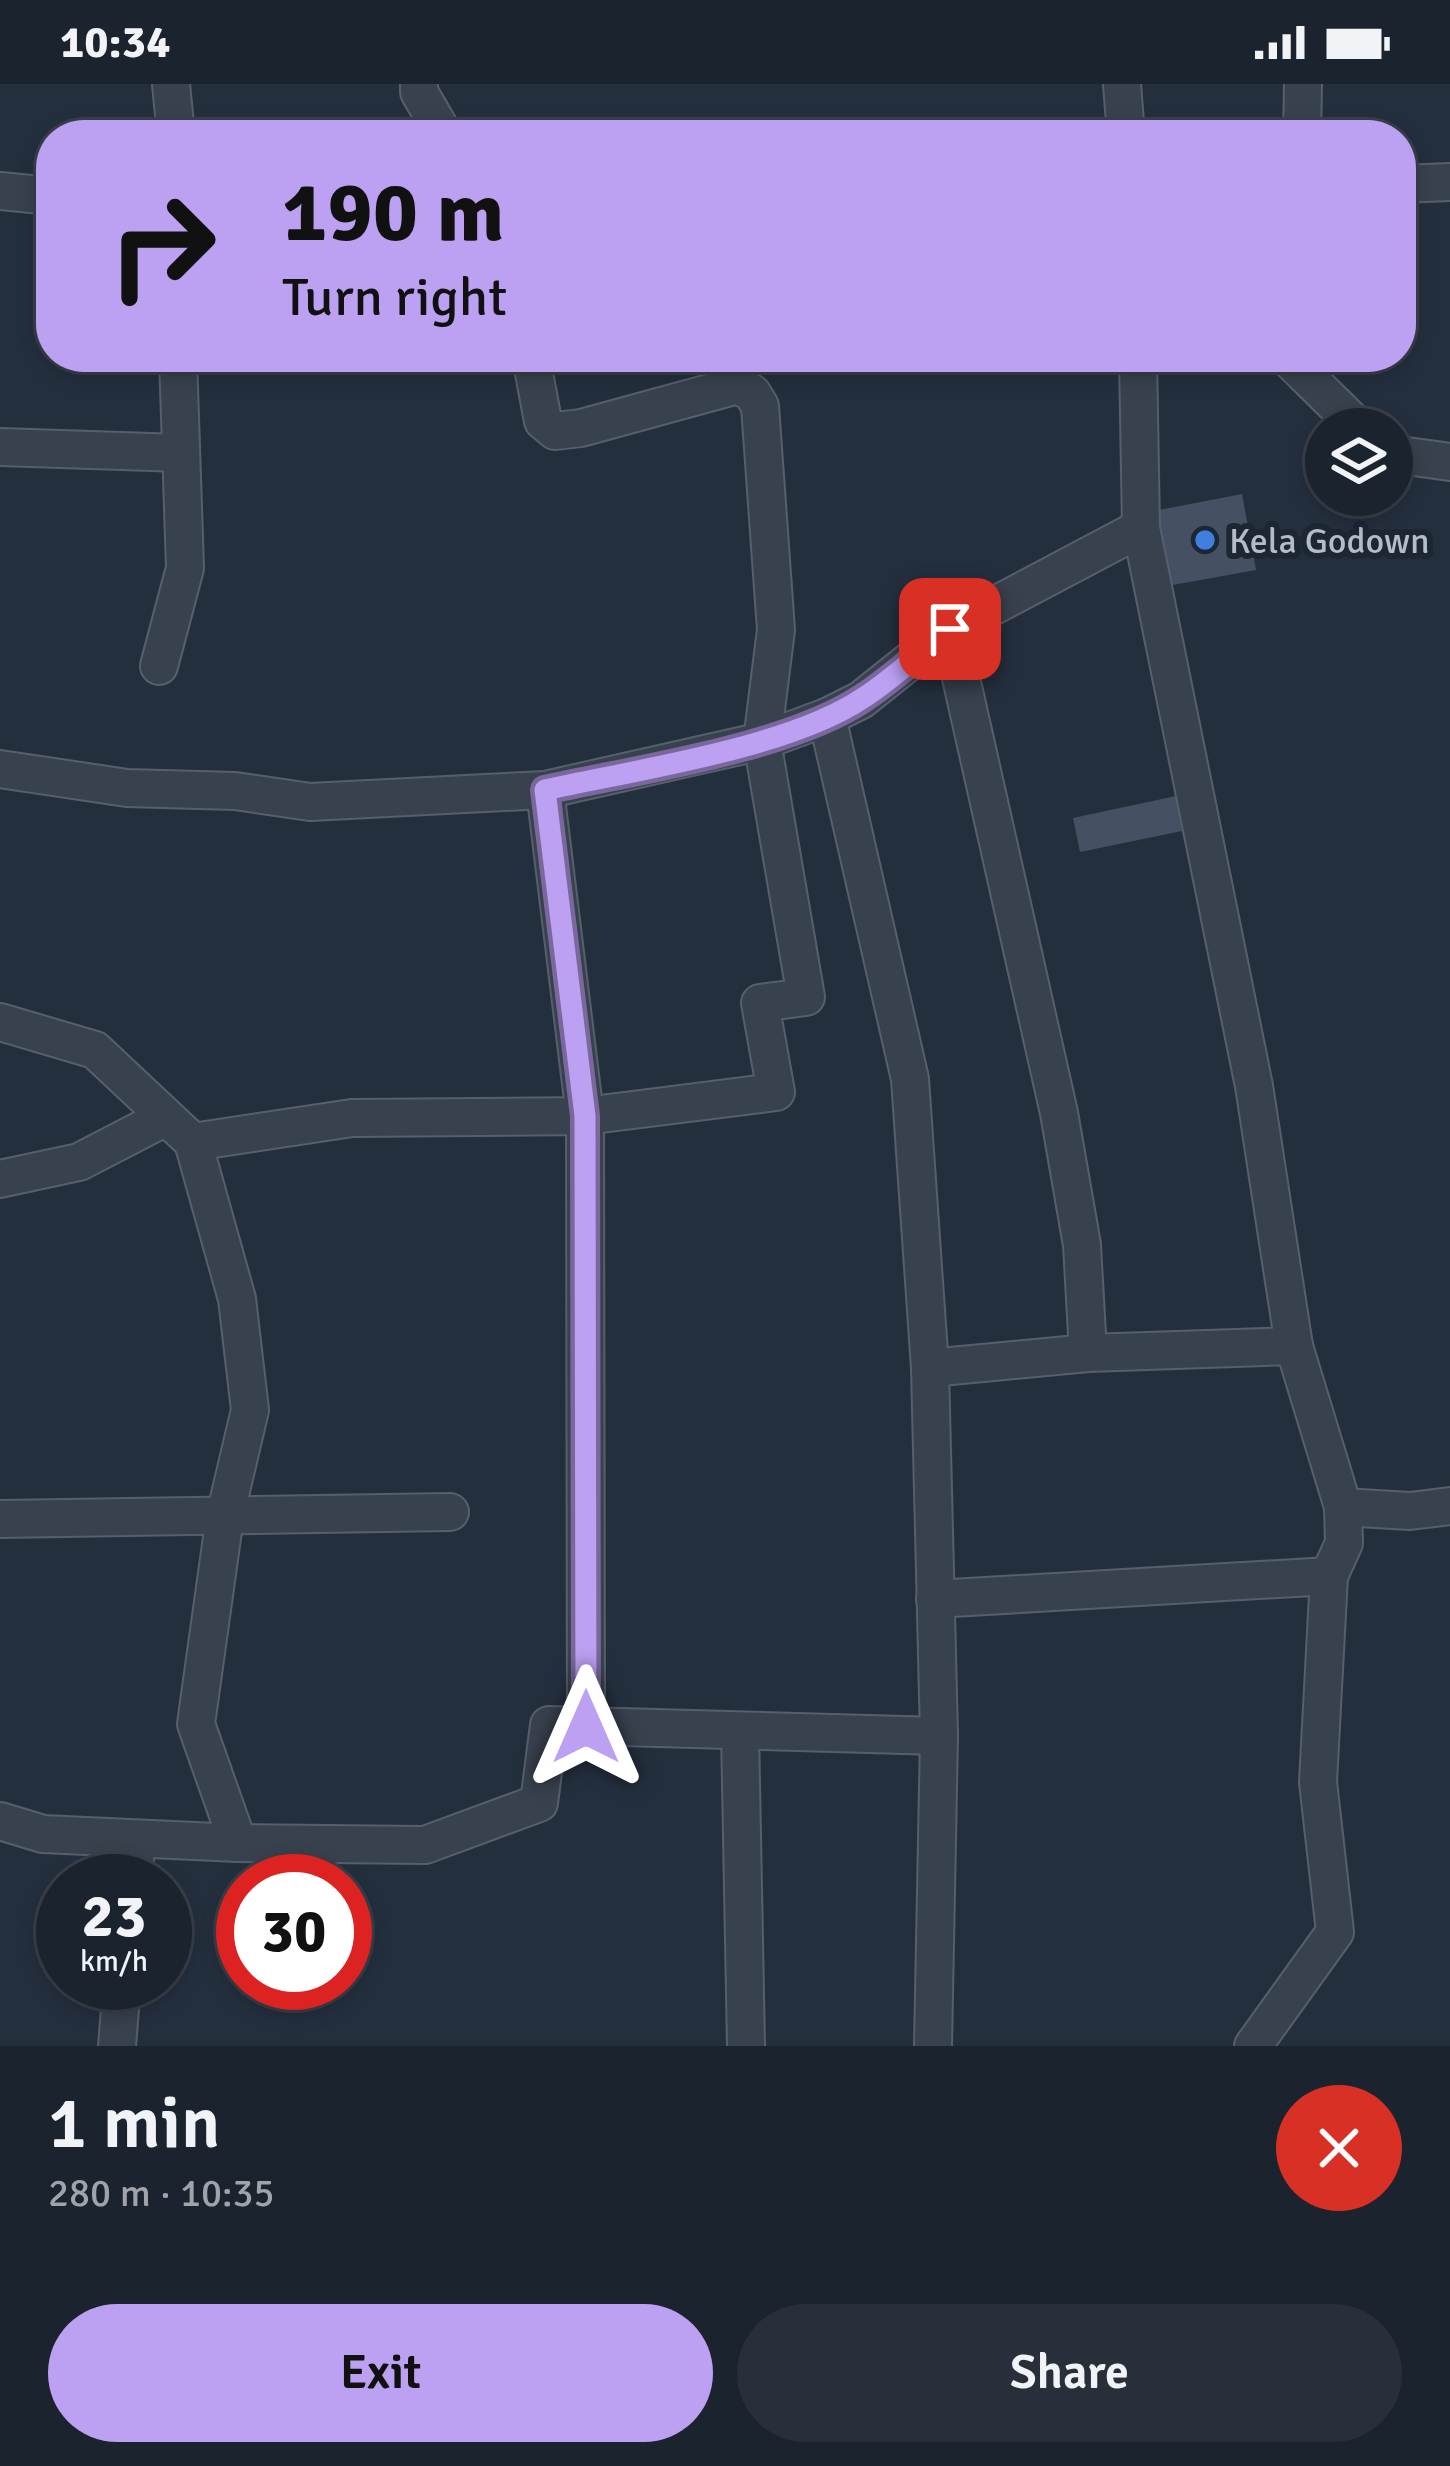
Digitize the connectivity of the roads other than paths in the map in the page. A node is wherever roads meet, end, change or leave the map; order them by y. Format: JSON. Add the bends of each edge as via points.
{"nodes":[{"id":1,"x":171,"y":84,"type":"edge"},
{"id":2,"x":418,"y":84,"type":"edge"},
{"id":3,"x":1122,"y":84,"type":"edge"},
{"id":4,"x":1303,"y":84,"type":"edge"},
{"id":5,"x":175,"y":120,"type":"edge"},
{"id":6,"x":436,"y":120,"type":"edge"},
{"id":7,"x":1125,"y":120,"type":"edge"},
{"id":8,"x":1302,"y":120,"type":"edge"},
{"id":9,"x":1450,"y":182,"type":"edge"},
{"id":10,"x":1416,"y":183,"type":"edge"},
{"id":11,"x":0,"y":191,"type":"edge"},
{"id":12,"x":36,"y":195,"type":"edge"},
{"id":13,"x":178,"y":372,"type":"edge"},
{"id":14,"x":534,"y":372,"type":"edge"},
{"id":15,"x":1138,"y":372,"type":"edge"},
{"id":16,"x":1301,"y":372,"type":"edge"},
{"id":17,"x":1338,"y":408,"type":"edge"},
{"id":18,"x":0,"y":447,"type":"edge"},
{"id":19,"x":181,"y":453,"type":"junction"},
{"id":20,"x":1413,"y":457,"type":"edge"},
{"id":21,"x":1450,"y":462,"type":"edge"},
{"id":22,"x":1141,"y":528,"type":"junction"},
{"id":23,"x":950,"y":629,"type":"junction"},
{"id":24,"x":159,"y":666,"type":"dead end"},
{"id":25,"x":827,"y":717,"type":"junction"},
{"id":26,"x":762,"y":741,"type":"junction"},
{"id":27,"x":0,"y":769,"type":"edge"},
{"id":28,"x":545,"y":790,"type":"junction"},
{"id":29,"x":0,"y":1022,"type":"edge"},
{"id":30,"x":585,"y":1116,"type":"junction"},
{"id":31,"x":180,"y":1130,"type":"junction"},
{"id":32,"x":0,"y":1179,"type":"edge"},
{"id":33,"x":1294,"y":1346,"type":"junction"},
{"id":34,"x":1088,"y":1353,"type":"junction"},
{"id":35,"x":930,"y":1369,"type":"junction"},
{"id":36,"x":1450,"y":1506,"type":"edge"},
{"id":37,"x":1343,"y":1507,"type":"junction"},
{"id":38,"x":450,"y":1512,"type":"dead end"},
{"id":39,"x":225,"y":1516,"type":"junction"},
{"id":40,"x":0,"y":1519,"type":"edge"},
{"id":41,"x":1329,"y":1576,"type":"junction"},
{"id":42,"x":935,"y":1599,"type":"junction"},
{"id":43,"x":586,"y":1727,"type":"junction"},
{"id":44,"x":740,"y":1731,"type":"junction"},
{"id":45,"x":939,"y":1736,"type":"junction"},
{"id":46,"x":0,"y":1821,"type":"edge"},
{"id":47,"x":137,"y":1839,"type":"junction"},
{"id":48,"x":238,"y":1844,"type":"junction"},
{"id":49,"x":136,"y":1854,"type":"edge"},
{"id":50,"x":120,"y":2010,"type":"edge"},
{"id":51,"x":117,"y":2046,"type":"edge"},
{"id":52,"x":746,"y":2046,"type":"edge"},
{"id":53,"x":933,"y":2046,"type":"edge"},
{"id":54,"x":1253,"y":2046,"type":"edge"}],
"edges":[{"from":1,"to":5,"type":"street"},
{"from":2,"to":6,"type":"street"},
{"from":3,"to":7,"type":"street"},
{"from":4,"to":8,"type":"street"},
{"from":9,"to":10,"type":"street"},
{"from":11,"to":12,"type":"street"},
{"from":13,"to":19,"type":"street"},
{"from":14,"to":26,"type":"street","via":[[543,421],[555,431],[738,386],[752,393],[760,406],[776,630]]},
{"from":15,"to":22,"type":"street"},
{"from":16,"to":17,"type":"street"},
{"from":18,"to":19,"type":"street"},
{"from":19,"to":24,"type":"street","via":[[184,568]]},
{"from":20,"to":21,"type":"street"},
{"from":22,"to":23,"type":"street"},
{"from":22,"to":33,"type":"street","via":[[1254,1086]]},
{"from":23,"to":25,"type":"street","via":[[862,700]]},
{"from":23,"to":34,"type":"street","via":[[1059,1113],[1082,1245]]},
{"from":25,"to":26,"type":"street"},
{"from":25,"to":35,"type":"street","via":[[910,1079]]},
{"from":26,"to":28,"type":"street"},
{"from":26,"to":30,"type":"street","via":[[806,997],[760,1003],[776,1092]]},
{"from":27,"to":28,"type":"street","via":[[310,802]]},
{"from":28,"to":30,"type":"street"},
{"from":29,"to":31,"type":"street","via":[[95,1050]]},
{"from":30,"to":31,"type":"street","via":[[352,1118]]},
{"from":30,"to":43,"type":"street"},
{"from":31,"to":32,"type":"street"},
{"from":31,"to":39,"type":"street","via":[[237,1299],[250,1410]]},
{"from":33,"to":34,"type":"street"},
{"from":33,"to":37,"type":"street"},
{"from":34,"to":35,"type":"street"},
{"from":35,"to":42,"type":"street"},
{"from":36,"to":37,"type":"street"},
{"from":37,"to":41,"type":"street","via":[[1344,1543]]},
{"from":38,"to":39,"type":"street"},
{"from":39,"to":40,"type":"street"},
{"from":39,"to":48,"type":"street","via":[[196,1724]]},
{"from":41,"to":42,"type":"street"},
{"from":41,"to":54,"type":"street","via":[[1318,1781],[1335,1932]]},
{"from":42,"to":45,"type":"street"},
{"from":43,"to":44,"type":"street"},
{"from":43,"to":48,"type":"street","via":[[549,1725],[539,1803],[425,1845]]},
{"from":44,"to":45,"type":"street"},
{"from":44,"to":52,"type":"street"},
{"from":45,"to":53,"type":"street"},
{"from":46,"to":47,"type":"street","via":[[44,1834]]},
{"from":47,"to":48,"type":"street"},
{"from":47,"to":49,"type":"street"},
{"from":50,"to":51,"type":"street"}]}
